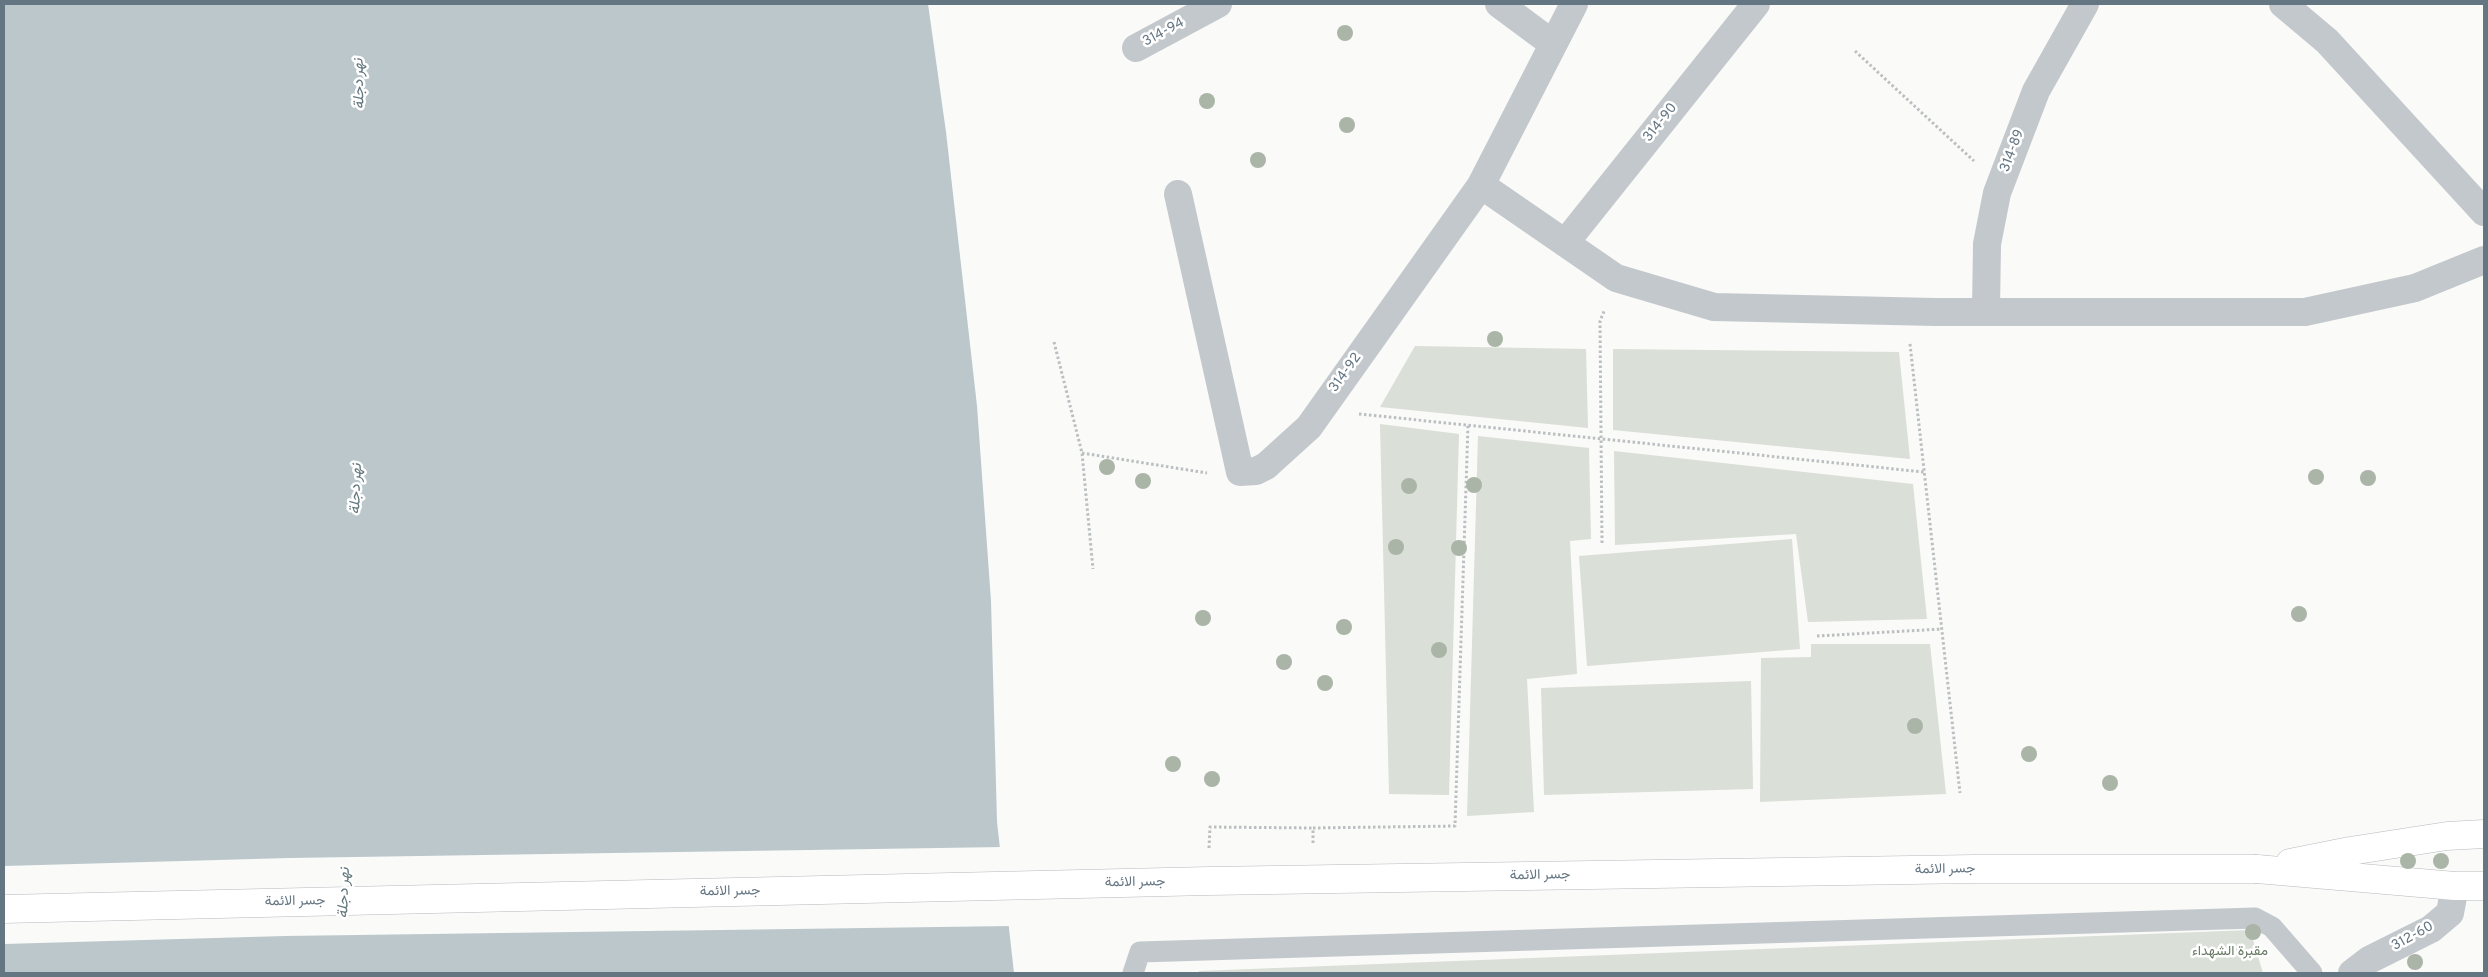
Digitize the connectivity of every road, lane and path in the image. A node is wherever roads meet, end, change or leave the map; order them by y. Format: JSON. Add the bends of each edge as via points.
{"nodes":[{"id":1,"x":1218,"y":4,"type":"edge"},
{"id":2,"x":1499,"y":4,"type":"edge"},
{"id":3,"x":1574,"y":4,"type":"edge"},
{"id":4,"x":1756,"y":4,"type":"edge"},
{"id":5,"x":2283,"y":4,"type":"edge"},
{"id":6,"x":2082,"y":5,"type":"edge"},
{"id":7,"x":1554,"y":44,"type":"junction"},
{"id":8,"x":1136,"y":48,"type":"dead end"},
{"id":9,"x":1855,"y":51,"type":"dead end"},
{"id":10,"x":1481,"y":185,"type":"junction"},
{"id":11,"x":2001,"y":185,"type":"junction"},
{"id":12,"x":1178,"y":194,"type":"dead end"},
{"id":13,"x":2484,"y":212,"type":"edge"},
{"id":14,"x":1565,"y":243,"type":"junction"},
{"id":15,"x":2484,"y":260,"type":"edge"},
{"id":16,"x":1616,"y":278,"type":"junction"},
{"id":17,"x":1906,"y":311,"type":"junction"},
{"id":18,"x":1986,"y":311,"type":"junction"},
{"id":19,"x":1054,"y":342,"type":"dead end"},
{"id":20,"x":1328,"y":399,"type":"junction"},
{"id":21,"x":1468,"y":426,"type":"junction"},
{"id":22,"x":1601,"y":439,"type":"junction"},
{"id":23,"x":1082,"y":453,"type":"junction"},
{"id":24,"x":1240,"y":472,"type":"junction"},
{"id":25,"x":1924,"y":472,"type":"junction"},
{"id":26,"x":1602,"y":544,"type":"dead end"},
{"id":27,"x":1093,"y":568,"type":"dead end"},
{"id":28,"x":1942,"y":629,"type":"junction"},
{"id":29,"x":1817,"y":636,"type":"dead end"},
{"id":30,"x":1960,"y":793,"type":"dead end"},
{"id":31,"x":1210,"y":827,"type":"dead end"},
{"id":32,"x":1313,"y":828,"type":"junction"},
{"id":33,"x":2484,"y":834,"type":"edge"},
{"id":34,"x":1313,"y":843,"type":"dead end"},
{"id":35,"x":2262,"y":868,"type":"junction"},
{"id":36,"x":2455,"y":886,"type":"junction"},
{"id":37,"x":2484,"y":886,"type":"edge"},
{"id":38,"x":4,"y":909,"type":"edge"},
{"id":39,"x":1133,"y":973,"type":"edge"},
{"id":40,"x":2312,"y":973,"type":"edge"},
{"id":41,"x":2352,"y":973,"type":"edge"}],
"edges":[{"from":1,"to":8,"type":"street","name":"314-94"},
{"from":2,"to":7,"type":"street"},
{"from":3,"to":7,"type":"street","name":"314-92"},
{"from":4,"to":14,"type":"street","name":"314-90"},
{"from":5,"to":13,"type":"street","via":[[2327,41]]},
{"from":6,"to":11,"type":"street","name":"314-89","via":[[2036,91]]},
{"from":7,"to":10,"type":"street","name":"314-92"},
{"from":9,"to":11,"type":"path"},
{"from":10,"to":14,"type":"street"},
{"from":10,"to":20,"type":"street","name":"314-92"},
{"from":11,"to":18,"type":"street","name":"314-89","via":[[1987,244]]},
{"from":12,"to":24,"type":"street"},
{"from":14,"to":16,"type":"street"},
{"from":15,"to":18,"type":"street","via":[[2415,288],[2305,312]]},
{"from":16,"to":17,"type":"street","via":[[1714,307]]},
{"from":16,"to":22,"type":"path","via":[[1600,321]]},
{"from":17,"to":18,"type":"street"},
{"from":17,"to":25,"type":"path"},
{"from":19,"to":23,"type":"path"},
{"from":20,"to":21,"type":"path","via":[[1349,413]]},
{"from":20,"to":24,"type":"street","name":"314-92","via":[[1309,427],[1266,466]]},
{"from":21,"to":22,"type":"path"},
{"from":21,"to":32,"type":"path","via":[[1456,826]]},
{"from":22,"to":25,"type":"path"},
{"from":22,"to":26,"type":"path"},
{"from":23,"to":24,"type":"path","via":[[1220,475]]},
{"from":23,"to":27,"type":"path"},
{"from":25,"to":28,"type":"path"},
{"from":28,"to":29,"type":"path"},
{"from":28,"to":30,"type":"path"},
{"from":31,"to":32,"type":"path"},
{"from":32,"to":34,"type":"path"},
{"from":33,"to":35,"type":"main road","via":[[2448,836],[2350,851]]},
{"from":35,"to":36,"type":"main road"},
{"from":35,"to":38,"type":"main road","name":"جسر الائمة","bridge":true,"via":[[1974,869],[1209,881]]},
{"from":36,"to":37,"type":"main road"},
{"from":36,"to":41,"type":"street","name":"312-60","via":[[2450,913],[2431,929],[2370,960]]},
{"from":39,"to":40,"type":"lane","via":[[1140,952],[2256,918],[2272,927]]}]}
